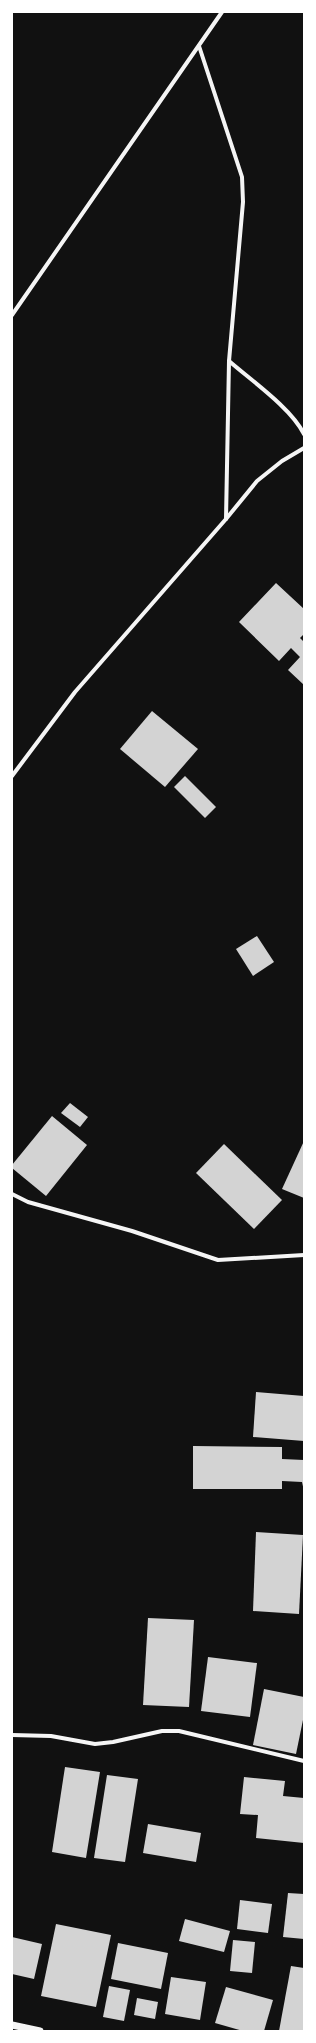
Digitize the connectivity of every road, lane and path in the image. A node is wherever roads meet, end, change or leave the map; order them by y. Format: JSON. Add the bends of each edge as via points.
{"nodes":[{"id":1,"x":222,"y":12,"type":"edge"},
{"id":2,"x":199,"y":46,"type":"junction"},
{"id":3,"x":12,"y":315,"type":"edge"},
{"id":4,"x":229,"y":361,"type":"junction"},
{"id":5,"x":304,"y":434,"type":"edge"},
{"id":6,"x":304,"y":448,"type":"edge"},
{"id":7,"x":226,"y":519,"type":"junction"},
{"id":8,"x":12,"y":776,"type":"edge"},
{"id":9,"x":12,"y":1194,"type":"edge"},
{"id":10,"x":304,"y":1255,"type":"edge"},
{"id":11,"x":12,"y":1734,"type":"edge"},
{"id":12,"x":304,"y":1761,"type":"edge"},
{"id":13,"x":12,"y":2025,"type":"edge"},
{"id":14,"x":40,"y":2031,"type":"edge"}],
"edges":[{"from":1,"to":2,"type":"street"},
{"from":2,"to":3,"type":"street"},
{"from":2,"to":4,"type":"street","via":[[242,178],[243,202]]},
{"from":4,"to":5,"type":"street","via":[[289,413],[298,422]]},
{"from":4,"to":7,"type":"street"},
{"from":6,"to":7,"type":"street","via":[[282,461],[257,481]]},
{"from":7,"to":8,"type":"street","via":[[75,692]]},
{"from":9,"to":10,"type":"street","via":[[28,1202],[132,1231],[218,1260]]},
{"from":11,"to":12,"type":"street","via":[[51,1736],[95,1744],[162,1731],[178,1731]]},
{"from":13,"to":14,"type":"street"}]}
